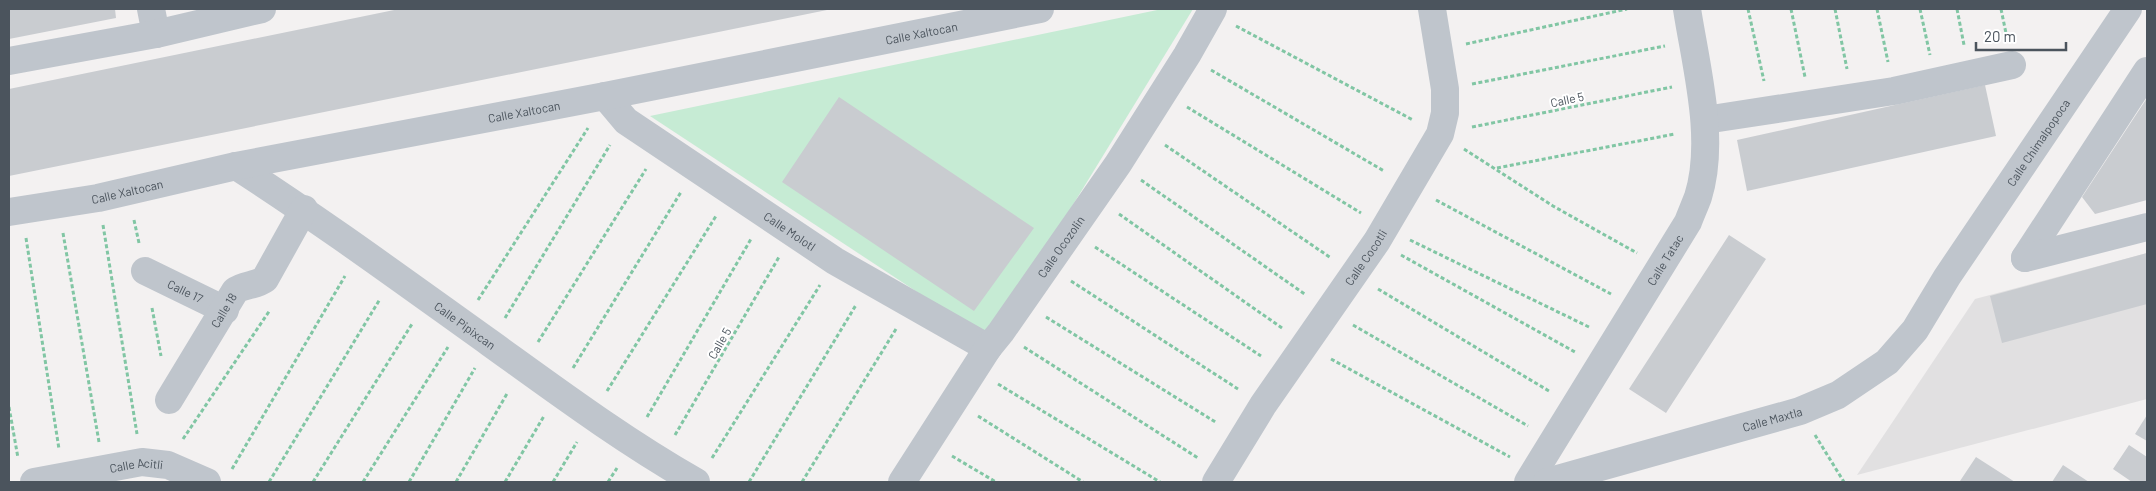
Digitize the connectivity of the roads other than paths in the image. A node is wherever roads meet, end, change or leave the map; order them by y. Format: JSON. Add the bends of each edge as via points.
{"nodes":[{"id":1,"x":262,"y":9,"type":"edge"},
{"id":2,"x":1040,"y":9,"type":"edge"},
{"id":3,"x":1432,"y":9,"type":"edge"},
{"id":4,"x":1687,"y":9,"type":"edge"},
{"id":5,"x":2128,"y":9,"type":"edge"},
{"id":6,"x":1212,"y":11,"type":"edge"},
{"id":7,"x":154,"y":21,"type":"edge"},
{"id":8,"x":9,"y":61,"type":"edge"},
{"id":9,"x":2012,"y":65,"type":"dead end"},
{"id":10,"x":2147,"y":71,"type":"edge"},
{"id":11,"x":606,"y":96,"type":"junction"},
{"id":12,"x":1704,"y":124,"type":"junction"},
{"id":13,"x":236,"y":166,"type":"junction"},
{"id":14,"x":304,"y":209,"type":"junction"},
{"id":15,"x":15,"y":211,"type":"edge"},
{"id":16,"x":2147,"y":227,"type":"edge"},
{"id":17,"x":145,"y":271,"type":"road end"},
{"id":18,"x":1947,"y":277,"type":"joint"},
{"id":19,"x":225,"y":310,"type":"junction"},
{"id":20,"x":988,"y":350,"type":"junction"},
{"id":21,"x":169,"y":400,"type":"road end"},
{"id":22,"x":1211,"y":473,"type":"edge"},
{"id":23,"x":702,"y":474,"type":"edge"},
{"id":24,"x":27,"y":475,"type":"edge"},
{"id":25,"x":207,"y":482,"type":"edge"},
{"id":26,"x":902,"y":482,"type":"edge"},
{"id":27,"x":1528,"y":482,"type":"edge"},
{"id":28,"x":1547,"y":482,"type":"edge"}],
"edges":[{"from":1,"to":7,"type":"street"},
{"from":2,"to":11,"type":"street","name":"Calle Xaltocan"},
{"from":3,"to":22,"type":"street","name":"Calle Cocotli","via":[[1445,89],[1445,113],[1440,134],[1355,275]]},
{"from":4,"to":12,"type":"street","name":"Calle Tatac"},
{"from":5,"to":18,"type":"street","name":"Calle Chimalpopoca"},
{"from":6,"to":20,"type":"street","name":"Calle Ocozolin","via":[[1096,198]]},
{"from":7,"to":8,"type":"street"},
{"from":9,"to":12,"type":"street","via":[[1936,83]]},
{"from":10,"to":16,"type":"street","via":[[2025,258]]},
{"from":11,"to":13,"type":"street","name":"Calle Xaltocan"},
{"from":11,"to":20,"type":"street","name":"Calle Molotl","via":[[626,121],[835,261]]},
{"from":12,"to":27,"type":"street","name":"Calle Tatac","via":[[1704,171],[1688,222]]},
{"from":13,"to":14,"type":"street","name":"Calle Pipixcan"},
{"from":13,"to":15,"type":"street","name":"Calle Xaltocan","via":[[98,198]]},
{"from":14,"to":19,"type":"street","name":"Calle 18","via":[[268,275],[260,282],[235,291]]},
{"from":14,"to":23,"type":"street","name":"Calle Pipixcan","via":[[591,417],[660,461]]},
{"from":17,"to":19,"type":"street","name":"Calle 17"},
{"from":18,"to":28,"type":"street","name":"Calle Maxtla","via":[[1915,330],[1887,362],[1838,395],[1800,411]]},
{"from":19,"to":21,"type":"street","name":"Calle 18"},
{"from":20,"to":26,"type":"street","name":"Calle Ocozolin"},
{"from":24,"to":25,"type":"street","name":"Calle Acitli","via":[[142,462],[168,466]]}]}
